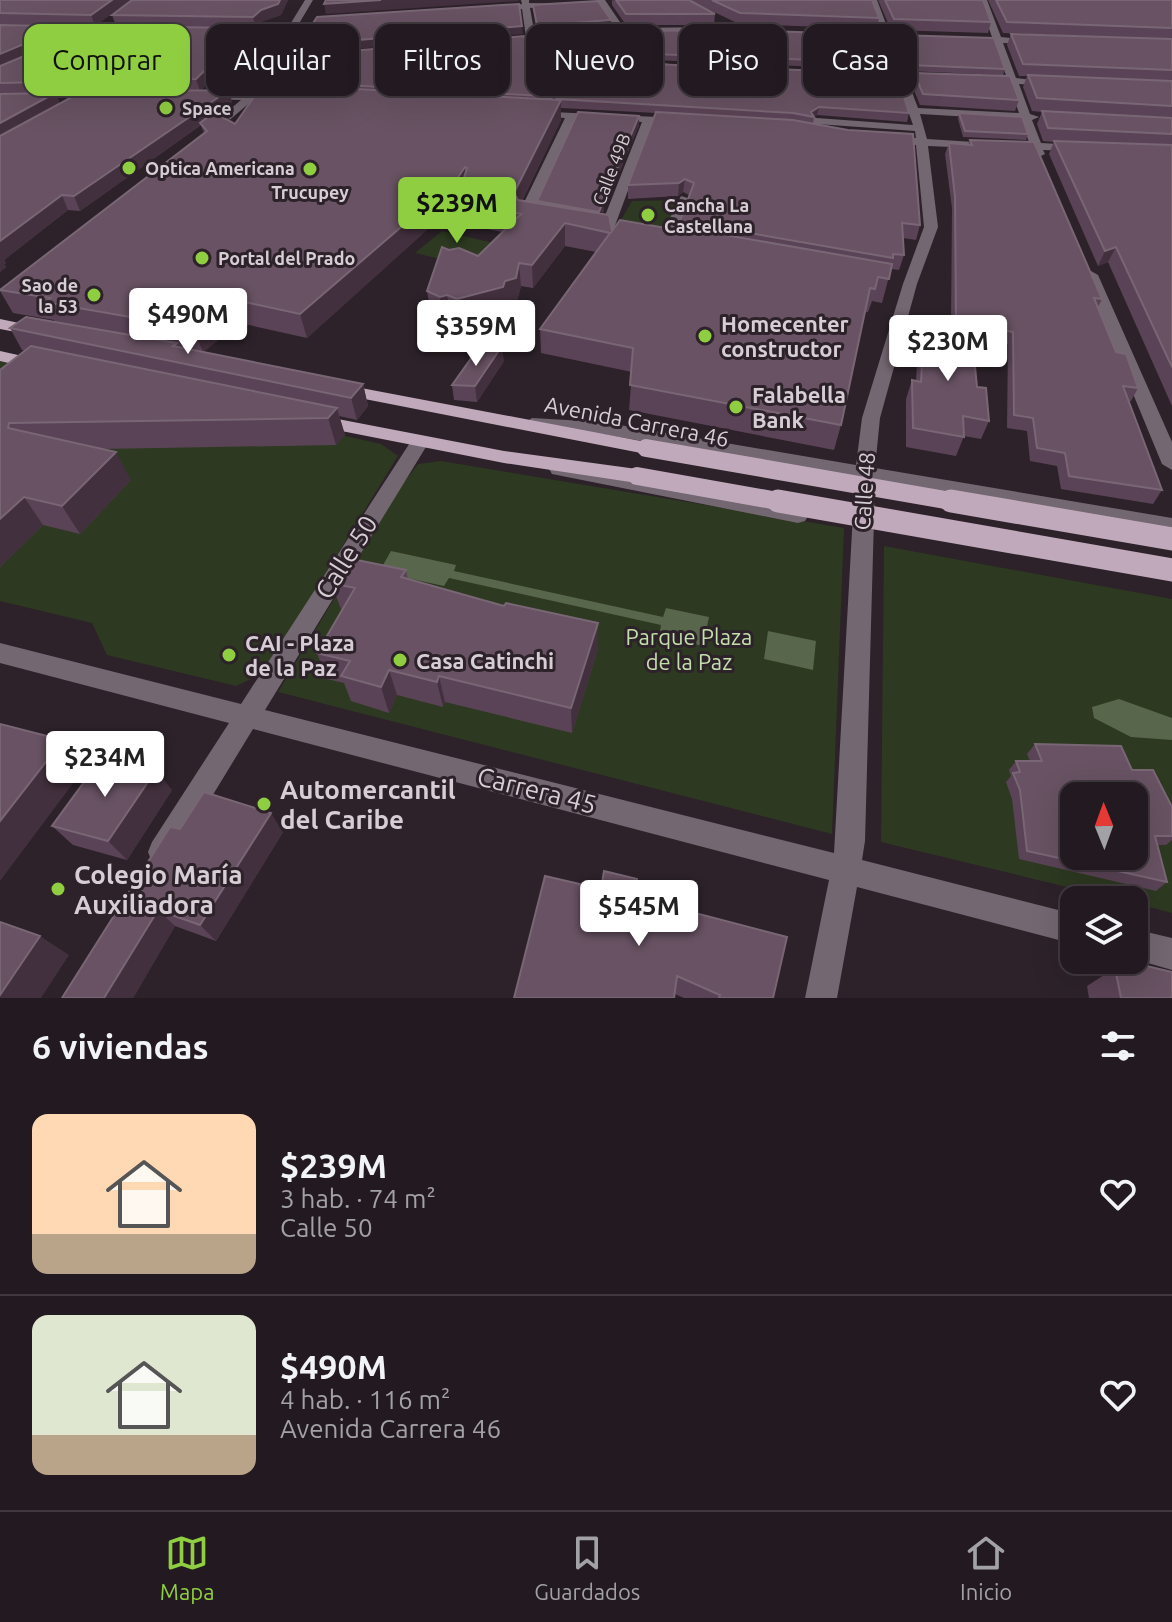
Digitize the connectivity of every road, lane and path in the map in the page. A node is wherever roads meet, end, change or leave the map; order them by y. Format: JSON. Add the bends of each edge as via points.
{"nodes":[{"id":1,"x":309,"y":0,"type":"edge"},
{"id":2,"x":873,"y":0,"type":"edge"},
{"id":3,"x":983,"y":0,"type":"edge"},
{"id":4,"x":605,"y":1,"type":"edge"},
{"id":5,"x":587,"y":2,"type":"edge"},
{"id":6,"x":526,"y":3,"type":"edge"},
{"id":7,"x":572,"y":3,"type":"edge"},
{"id":8,"x":482,"y":9,"type":"edge"},
{"id":9,"x":115,"y":18,"type":"edge"},
{"id":10,"x":714,"y":18,"type":"edge"},
{"id":11,"x":313,"y":21,"type":"edge"},
{"id":12,"x":297,"y":22,"type":"joint"},
{"id":13,"x":107,"y":24,"type":"edge"},
{"id":14,"x":529,"y":24,"type":"edge"},
{"id":15,"x":618,"y":24,"type":"edge"},
{"id":16,"x":726,"y":24,"type":"dead end"},
{"id":17,"x":882,"y":24,"type":"edge"},
{"id":18,"x":0,"y":30,"type":"edge"},
{"id":19,"x":24,"y":30,"type":"edge"},
{"id":20,"x":200,"y":33,"type":"edge"},
{"id":21,"x":206,"y":33,"type":"edge"},
{"id":22,"x":964,"y":39,"type":"edge"},
{"id":23,"x":996,"y":40,"type":"junction"},
{"id":24,"x":1052,"y":42,"type":"edge"},
{"id":25,"x":980,"y":80,"type":"edge"},
{"id":26,"x":1011,"y":81,"type":"junction"},
{"id":27,"x":1058,"y":84,"type":"edge"},
{"id":28,"x":195,"y":93,"type":"edge"},
{"id":29,"x":206,"y":93,"type":"edge"},
{"id":30,"x":0,"y":95,"type":"edge"},
{"id":31,"x":249,"y":96,"type":"edge"},
{"id":32,"x":547,"y":96,"type":"edge"},
{"id":33,"x":908,"y":96,"type":"edge"},
{"id":34,"x":0,"y":101,"type":"edge"},
{"id":35,"x":550,"y":106,"type":"junction"},
{"id":36,"x":914,"y":111,"type":"junction"},
{"id":37,"x":572,"y":115,"type":"junction"},
{"id":38,"x":1024,"y":117,"type":"junction"},
{"id":39,"x":1054,"y":118,"type":"edge"},
{"id":40,"x":649,"y":119,"type":"junction"},
{"id":41,"x":895,"y":127,"type":"junction"},
{"id":42,"x":833,"y":135,"type":"edge"},
{"id":43,"x":921,"y":135,"type":"junction"},
{"id":44,"x":871,"y":139,"type":"edge"},
{"id":45,"x":897,"y":141,"type":"junction"},
{"id":46,"x":1035,"y":142,"type":"junction"},
{"id":47,"x":193,"y":144,"type":"edge"},
{"id":48,"x":1084,"y":145,"type":"edge"},
{"id":49,"x":1045,"y":168,"type":"edge"},
{"id":50,"x":685,"y":199,"type":"edge"},
{"id":51,"x":558,"y":222,"type":"edge"},
{"id":52,"x":590,"y":228,"type":"edge"},
{"id":53,"x":665,"y":241,"type":"edge"},
{"id":54,"x":1087,"y":266,"type":"edge"},
{"id":55,"x":0,"y":324,"type":"edge"},
{"id":56,"x":61,"y":335,"type":"edge"},
{"id":57,"x":0,"y":356,"type":"edge"},
{"id":58,"x":54,"y":368,"type":"edge"},
{"id":59,"x":325,"y":386,"type":"edge"},
{"id":60,"x":296,"y":417,"type":"edge"},
{"id":61,"x":516,"y":422,"type":"junction"},
{"id":62,"x":420,"y":442,"type":"junction"},
{"id":63,"x":504,"y":457,"type":"junction"},
{"id":64,"x":1172,"y":464,"type":"edge"},
{"id":65,"x":863,"y":473,"type":"junction"},
{"id":66,"x":1172,"y":526,"type":"edge"},
{"id":67,"x":861,"y":527,"type":"junction"},
{"id":68,"x":1172,"y":539,"type":"edge"},
{"id":69,"x":1172,"y":570,"type":"edge"},
{"id":70,"x":1172,"y":580,"type":"edge"},
{"id":71,"x":0,"y":653,"type":"edge"},
{"id":72,"x":247,"y":717,"type":"junction"},
{"id":73,"x":151,"y":869,"type":"edge"},
{"id":74,"x":847,"y":871,"type":"junction"},
{"id":75,"x":1060,"y":925,"type":"edge"},
{"id":76,"x":1148,"y":948,"type":"edge"},
{"id":77,"x":1172,"y":954,"type":"edge"},
{"id":78,"x":821,"y":998,"type":"edge"}],
"edges":[{"from":1,"to":12,"type":"street"},
{"from":2,"to":17,"type":"street","name":"Calle 48"},
{"from":3,"to":23,"type":"street"},
{"from":4,"to":5,"type":"street"},
{"from":4,"to":15,"type":"street"},
{"from":6,"to":7,"type":"street"},
{"from":6,"to":8,"type":"street"},
{"from":6,"to":14,"type":"street"},
{"from":9,"to":13,"type":"street"},
{"from":10,"to":16,"type":"street"},
{"from":11,"to":12,"type":"street"},
{"from":18,"to":19,"type":"street"},
{"from":20,"to":21,"type":"street"},
{"from":22,"to":23,"type":"street"},
{"from":23,"to":24,"type":"street"},
{"from":23,"to":26,"type":"street"},
{"from":25,"to":26,"type":"street"},
{"from":26,"to":27,"type":"street"},
{"from":26,"to":38,"type":"street"},
{"from":28,"to":29,"type":"street"},
{"from":30,"to":34,"type":"street","via":[[114,96],[80,103]]},
{"from":31,"to":47,"type":"street"},
{"from":32,"to":35,"type":"street"},
{"from":33,"to":36,"type":"street","name":"Calle 48"},
{"from":35,"to":37,"type":"street","via":[[523,108]]},
{"from":35,"to":40,"type":"street","via":[[696,118]]},
{"from":36,"to":38,"type":"street"},
{"from":36,"to":43,"type":"street","name":"Calle 48"},
{"from":37,"to":40,"type":"street"},
{"from":37,"to":51,"type":"street","via":[[525,216]]},
{"from":38,"to":39,"type":"street"},
{"from":38,"to":46,"type":"street"},
{"from":40,"to":52,"type":"street","name":"Calle 49B","via":[[612,232]]},
{"from":41,"to":42,"type":"street","via":[[775,122]]},
{"from":41,"to":43,"type":"street"},
{"from":41,"to":45,"type":"street","via":[[909,135]]},
{"from":43,"to":45,"type":"street"},
{"from":43,"to":46,"type":"street"},
{"from":43,"to":65,"type":"street","name":"Calle 48","via":[[931,227],[904,282]]},
{"from":44,"to":45,"type":"street"},
{"from":46,"to":48,"type":"street"},
{"from":46,"to":49,"type":"street"},
{"from":50,"to":53,"type":"street"},
{"from":54,"to":64,"type":"street"},
{"from":55,"to":56,"type":"main road"},
{"from":57,"to":58,"type":"main road"},
{"from":59,"to":61,"type":"main road","name":"Avenida Carrera 46"},
{"from":60,"to":62,"type":"main road"},
{"from":61,"to":65,"type":"street","via":[[602,428]]},
{"from":61,"to":68,"type":"main road","name":"Avenida Carrera 46","bridge":true},
{"from":62,"to":63,"type":"main road"},
{"from":62,"to":72,"type":"street","name":"Calle 50"},
{"from":63,"to":67,"type":"street"},
{"from":63,"to":69,"type":"main road","bridge":true},
{"from":65,"to":66,"type":"street"},
{"from":65,"to":67,"type":"street","name":"Calle 48"},
{"from":67,"to":70,"type":"street"},
{"from":67,"to":74,"type":"street","name":"Calle 48"},
{"from":71,"to":72,"type":"street","name":"Carrera 45"},
{"from":72,"to":73,"type":"street","name":"Calle 50"},
{"from":72,"to":74,"type":"street","name":"Carrera 45"},
{"from":74,"to":75,"type":"street","name":"Carrera 45"},
{"from":74,"to":78,"type":"street","name":"Calle 48"},
{"from":76,"to":77,"type":"street"}]}
